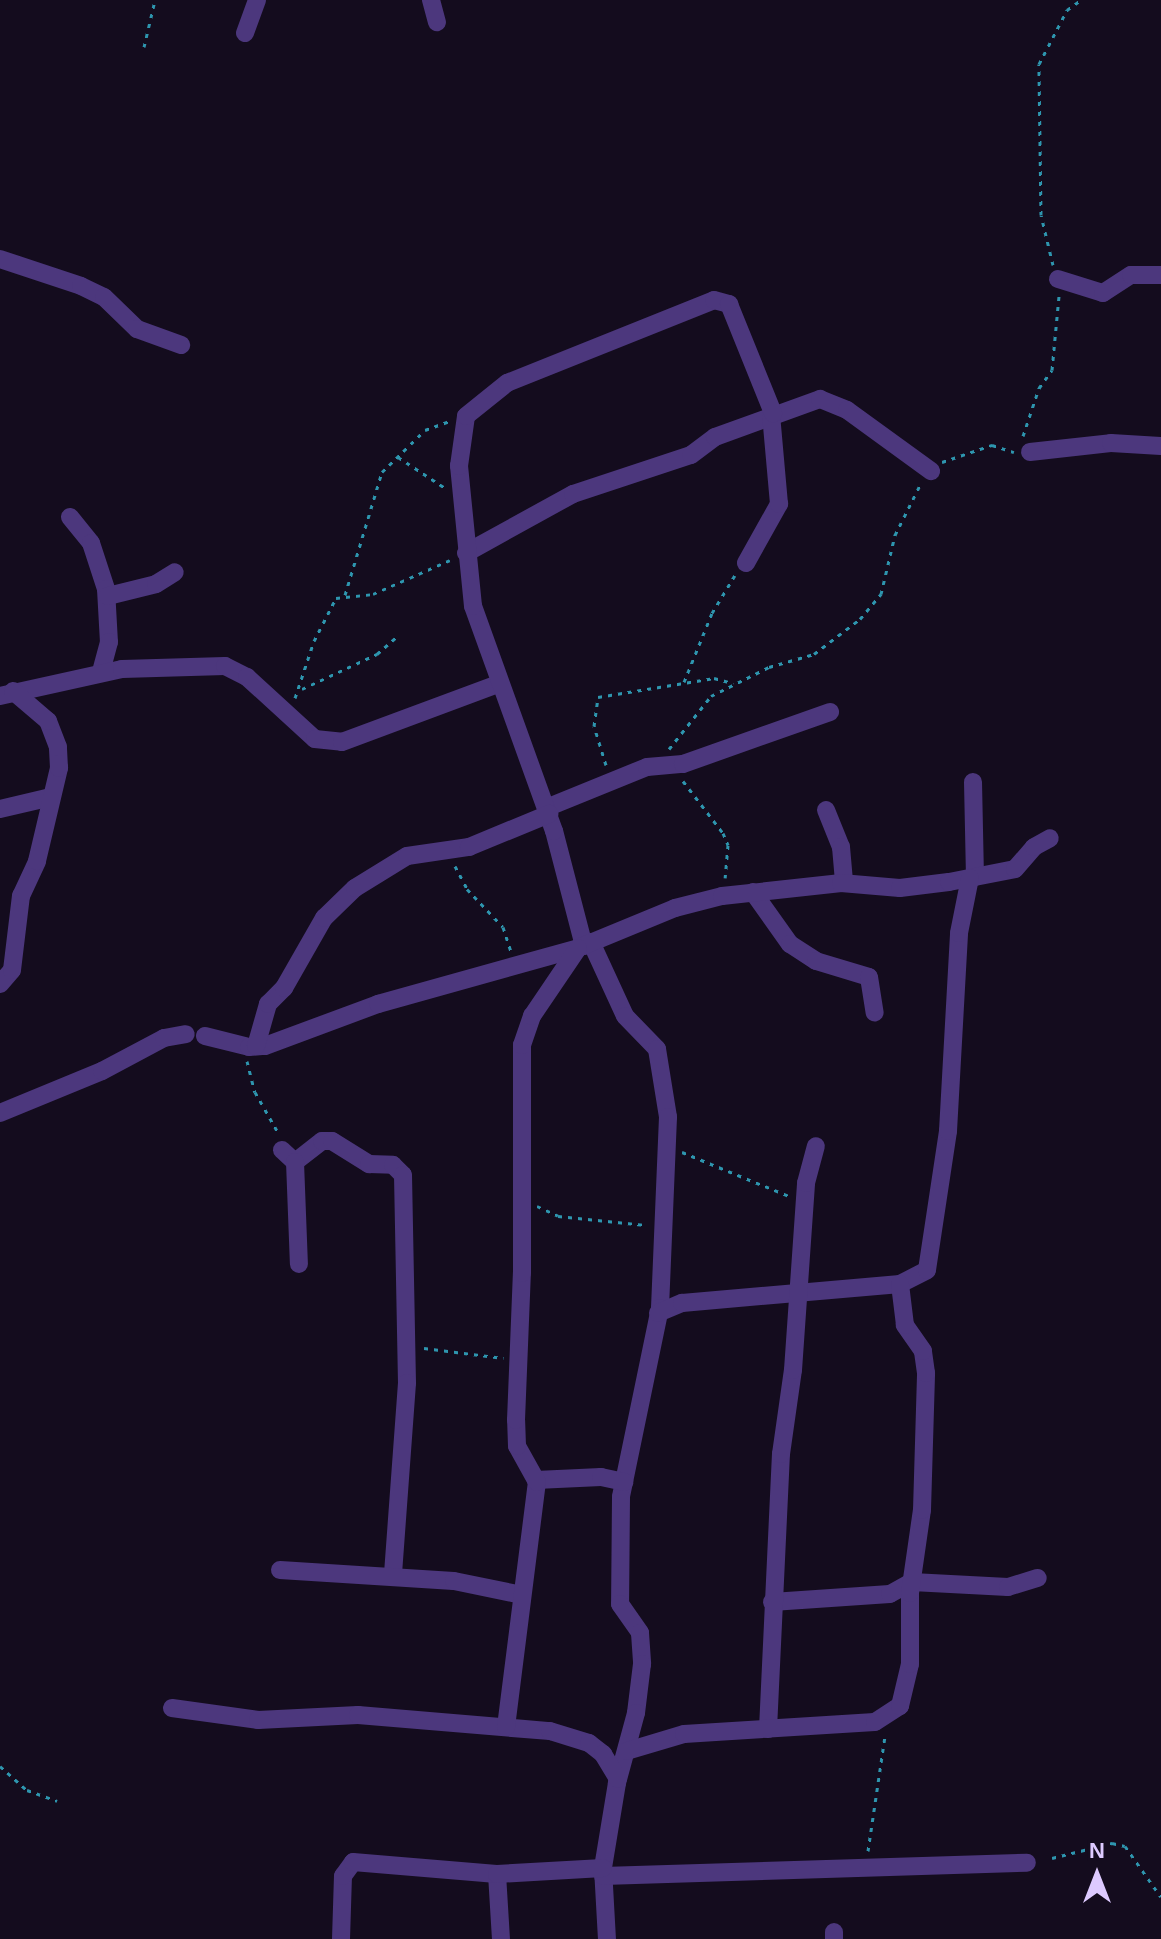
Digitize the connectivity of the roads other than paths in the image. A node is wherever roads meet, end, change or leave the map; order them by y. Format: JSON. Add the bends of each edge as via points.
{"nodes":[{"id":1,"x":257,"y":0,"type":"edge"},
{"id":2,"x":431,"y":0,"type":"edge"},
{"id":3,"x":437,"y":22,"type":"dead end"},
{"id":4,"x":245,"y":33,"type":"dead end"},
{"id":5,"x":0,"y":259,"type":"edge"},
{"id":6,"x":1161,"y":275,"type":"edge"},
{"id":7,"x":1058,"y":279,"type":"road end"},
{"id":8,"x":181,"y":345,"type":"dead end"},
{"id":9,"x":772,"y":414,"type":"junction"},
{"id":10,"x":1024,"y":446,"type":"road end"},
{"id":11,"x":1161,"y":446,"type":"edge"},
{"id":12,"x":931,"y":471,"type":"road end"},
{"id":13,"x":70,"y":517,"type":"dead end"},
{"id":14,"x":466,"y":553,"type":"junction"},
{"id":15,"x":746,"y":563,"type":"road end"},
{"id":16,"x":175,"y":572,"type":"dead end"},
{"id":17,"x":108,"y":596,"type":"junction"},
{"id":18,"x":101,"y":672,"type":"junction"},
{"id":19,"x":498,"y":684,"type":"junction"},
{"id":20,"x":6,"y":693,"type":"edge"},
{"id":21,"x":830,"y":712,"type":"dead end"},
{"id":22,"x":973,"y":782,"type":"dead end"},
{"id":23,"x":51,"y":797,"type":"junction"},
{"id":24,"x":0,"y":809,"type":"edge"},
{"id":25,"x":826,"y":810,"type":"dead end"},
{"id":26,"x":547,"y":811,"type":"junction"},
{"id":27,"x":1050,"y":838,"type":"dead end"},
{"id":28,"x":973,"y":877,"type":"junction"},
{"id":29,"x":844,"y":883,"type":"junction"},
{"id":30,"x":753,"y":892,"type":"junction"},
{"id":31,"x":584,"y":945,"type":"junction"},
{"id":32,"x":0,"y":984,"type":"edge"},
{"id":33,"x":875,"y":1013,"type":"dead end"},
{"id":34,"x":186,"y":1034,"type":"dead end"},
{"id":35,"x":205,"y":1036,"type":"dead end"},
{"id":36,"x":250,"y":1046,"type":"junction"},
{"id":37,"x":3,"y":1106,"type":"edge"},
{"id":38,"x":816,"y":1146,"type":"dead end"},
{"id":39,"x":299,"y":1264,"type":"dead end"},
{"id":40,"x":900,"y":1284,"type":"junction"},
{"id":41,"x":799,"y":1292,"type":"junction"},
{"id":42,"x":658,"y":1313,"type":"junction"},
{"id":43,"x":536,"y":1480,"type":"junction"},
{"id":44,"x":624,"y":1482,"type":"junction"},
{"id":45,"x":280,"y":1570,"type":"dead end"},
{"id":46,"x":393,"y":1575,"type":"junction"},
{"id":47,"x":1038,"y":1578,"type":"dead end"},
{"id":48,"x":912,"y":1582,"type":"junction"},
{"id":49,"x":522,"y":1595,"type":"junction"},
{"id":50,"x":772,"y":1602,"type":"junction"},
{"id":51,"x":172,"y":1708,"type":"dead end"},
{"id":52,"x":506,"y":1727,"type":"junction"},
{"id":53,"x":768,"y":1729,"type":"junction"},
{"id":54,"x":627,"y":1751,"type":"junction"},
{"id":55,"x":618,"y":1779,"type":"junction"},
{"id":56,"x":1027,"y":1863,"type":"dead end"},
{"id":57,"x":603,"y":1872,"type":"junction"},
{"id":58,"x":497,"y":1874,"type":"junction"},
{"id":59,"x":341,"y":1939,"type":"edge"},
{"id":60,"x":501,"y":1939,"type":"edge"},
{"id":61,"x":607,"y":1939,"type":"edge"}],
"edges":[{"from":1,"to":4,"type":"street"},
{"from":2,"to":3,"type":"street"},
{"from":5,"to":8,"type":"street","via":[[81,286],[104,297],[137,329]]},
{"from":6,"to":7,"type":"street","via":[[1131,275],[1103,293]]},
{"from":9,"to":12,"type":"street","via":[[820,399],[834,404]]},
{"from":9,"to":14,"type":"street","via":[[715,437],[691,455],[573,494]]},
{"from":9,"to":14,"type":"street","via":[[729,304],[714,300],[507,383],[466,416],[459,466]]},
{"from":9,"to":15,"type":"street","via":[[779,504]]},
{"from":10,"to":11,"type":"street"},
{"from":13,"to":17,"type":"street","via":[[91,543]]},
{"from":14,"to":19,"type":"street","via":[[473,606]]},
{"from":16,"to":17,"type":"street","via":[[156,584]]},
{"from":17,"to":18,"type":"street","via":[[109,642]]},
{"from":18,"to":19,"type":"street","via":[[225,666],[247,677],[315,739],[342,742]]},
{"from":18,"to":20,"type":"street"},
{"from":19,"to":26,"type":"street"},
{"from":20,"to":23,"type":"street","via":[[54,733],[59,768]]},
{"from":21,"to":26,"type":"street","via":[[736,748],[612,780]]},
{"from":22,"to":28,"type":"street"},
{"from":23,"to":24,"type":"street"},
{"from":23,"to":32,"type":"street","via":[[37,861],[21,896],[12,970]]},
{"from":25,"to":29,"type":"street","via":[[841,847]]},
{"from":26,"to":31,"type":"street"},
{"from":26,"to":36,"type":"street","via":[[451,850],[419,853],[391,864],[324,918],[284,988],[268,1004]]},
{"from":27,"to":28,"type":"street","via":[[1015,869]]},
{"from":28,"to":29,"type":"street","via":[[900,888]]},
{"from":28,"to":40,"type":"street","via":[[961,909],[949,1116],[930,1261],[918,1278]]},
{"from":29,"to":30,"type":"street"},
{"from":30,"to":31,"type":"street","via":[[652,915]]},
{"from":30,"to":33,"type":"street","via":[[790,944],[816,961],[869,977]]},
{"from":31,"to":36,"type":"street"},
{"from":31,"to":42,"type":"street","via":[[625,1016],[662,1060],[667,1150]]},
{"from":31,"to":43,"type":"street","via":[[525,1031],[517,1446]]},
{"from":34,"to":37,"type":"street","via":[[164,1038],[66,1088]]},
{"from":35,"to":36,"type":"street"},
{"from":38,"to":41,"type":"street"},
{"from":39,"to":46,"type":"street","via":[[289,1156],[332,1141],[369,1164],[400,1168],[406,1347]]},
{"from":40,"to":41,"type":"street"},
{"from":40,"to":48,"type":"street","via":[[905,1325],[923,1351],[926,1373],[922,1510]]},
{"from":41,"to":42,"type":"street","via":[[682,1303]]},
{"from":41,"to":50,"type":"street"},
{"from":42,"to":44,"type":"street"},
{"from":43,"to":44,"type":"street","via":[[601,1477]]},
{"from":43,"to":49,"type":"street"},
{"from":44,"to":54,"type":"street","via":[[620,1604],[642,1641]]},
{"from":45,"to":46,"type":"street"},
{"from":46,"to":49,"type":"street"},
{"from":47,"to":48,"type":"street","via":[[1008,1587]]},
{"from":48,"to":50,"type":"street","via":[[890,1594]]},
{"from":48,"to":53,"type":"street","via":[[905,1696],[887,1716],[847,1726]]},
{"from":49,"to":52,"type":"street"},
{"from":50,"to":53,"type":"street"},
{"from":51,"to":52,"type":"street","via":[[258,1720],[358,1715]]},
{"from":52,"to":55,"type":"street","via":[[550,1731],[589,1743],[603,1754]]},
{"from":53,"to":54,"type":"street","via":[[684,1734]]},
{"from":54,"to":55,"type":"street"},
{"from":55,"to":57,"type":"street"},
{"from":56,"to":57,"type":"street"},
{"from":57,"to":58,"type":"street"},
{"from":57,"to":61,"type":"street"},
{"from":58,"to":59,"type":"street","via":[[353,1862],[343,1876]]},
{"from":58,"to":60,"type":"street"}]}
